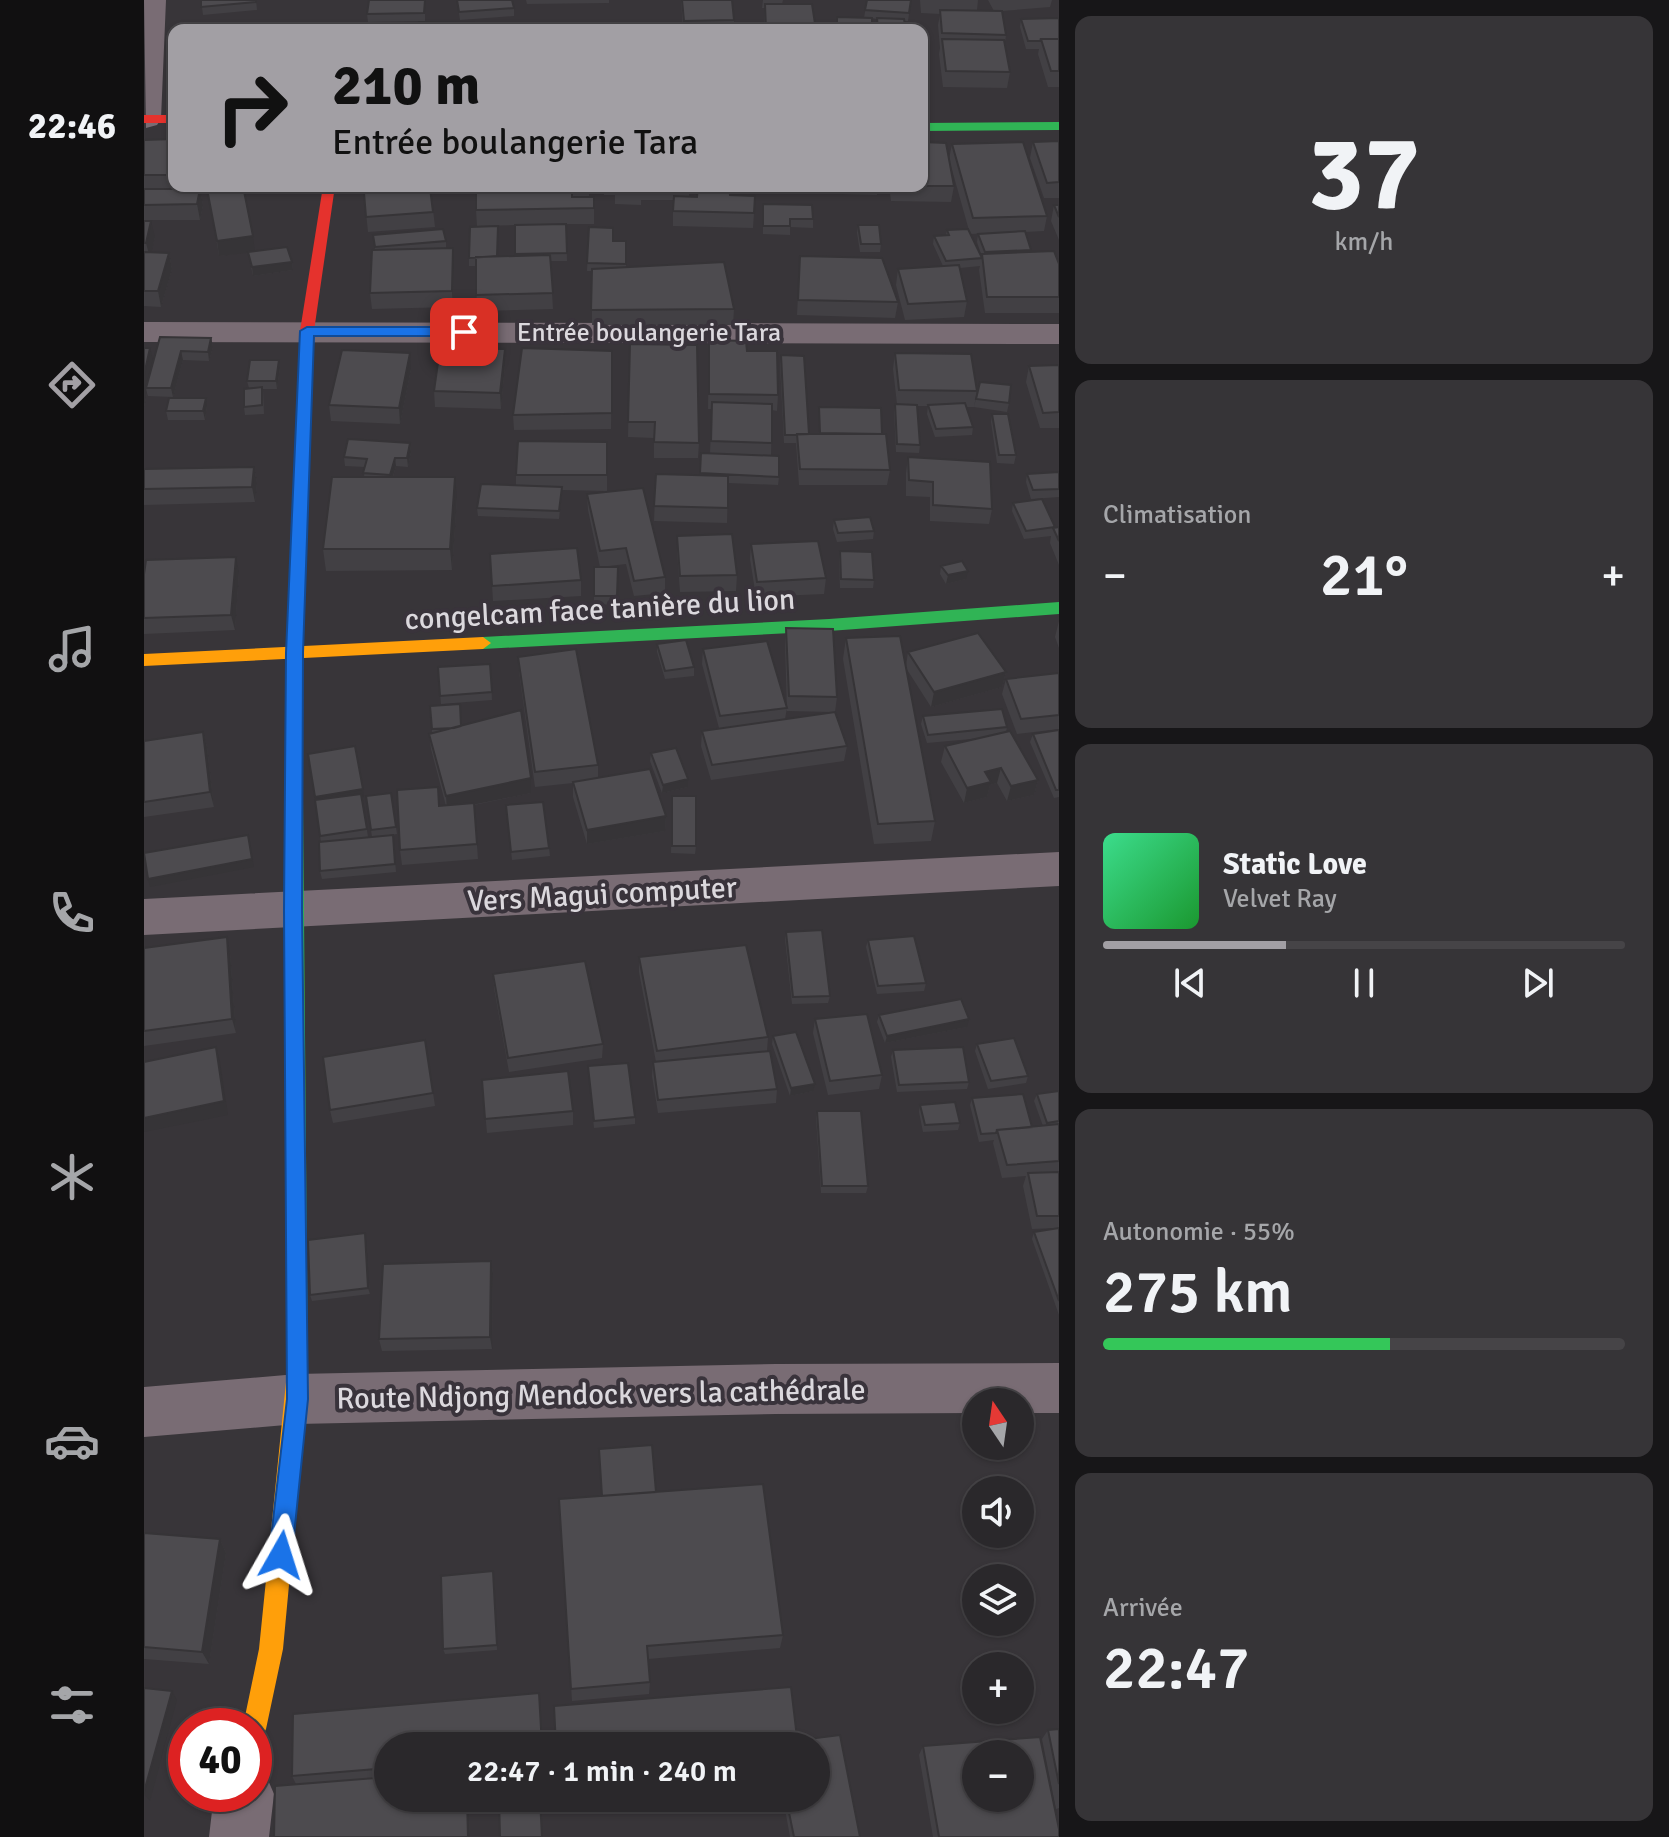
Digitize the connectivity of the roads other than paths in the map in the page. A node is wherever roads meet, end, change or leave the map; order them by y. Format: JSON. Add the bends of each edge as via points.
{"nodes":[{"id":1,"x":152,"y":0,"type":"edge"},
{"id":2,"x":155,"y":119,"type":"edge"},
{"id":3,"x":1059,"y":126,"type":"edge"},
{"id":4,"x":928,"y":127,"type":"edge"},
{"id":5,"x":328,"y":192,"type":"edge"},
{"id":6,"x":307,"y":331,"type":"junction"},
{"id":7,"x":144,"y":332,"type":"edge"},
{"id":8,"x":1059,"y":334,"type":"edge"},
{"id":9,"x":1059,"y":608,"type":"edge"},
{"id":10,"x":294,"y":653,"type":"junction"},
{"id":11,"x":144,"y":660,"type":"edge"},
{"id":12,"x":1059,"y":869,"type":"edge"},
{"id":13,"x":293,"y":910,"type":"junction"},
{"id":14,"x":144,"y":917,"type":"edge"},
{"id":15,"x":1059,"y":1388,"type":"edge"},
{"id":16,"x":297,"y":1399,"type":"junction"},
{"id":17,"x":144,"y":1412,"type":"edge"},
{"id":18,"x":258,"y":1708,"type":"edge"},
{"id":19,"x":242,"y":1812,"type":"edge"},
{"id":20,"x":239,"y":1837,"type":"edge"}],
"edges":[{"from":1,"to":2,"type":"street"},
{"from":3,"to":4,"type":"street"},
{"from":5,"to":6,"type":"street"},
{"from":6,"to":7,"type":"street","name":"Entrée boulangerie Tara"},
{"from":6,"to":8,"type":"street","name":"Entrée boulangerie Tara"},
{"from":6,"to":10,"type":"street"},
{"from":9,"to":10,"type":"street","name":"congelcam face tanière du lion"},
{"from":10,"to":11,"type":"street","name":"congelcam face tanière du lion"},
{"from":10,"to":13,"type":"street"},
{"from":12,"to":13,"type":"street","name":"Vers Magui computer"},
{"from":13,"to":14,"type":"street","name":"Vers Magui computer"},
{"from":13,"to":16,"type":"street"},
{"from":15,"to":16,"type":"street","name":"Route Ndjong Mendock vers la cathédrale"},
{"from":16,"to":17,"type":"street","name":"Route Ndjong Mendock vers la cathédrale"},
{"from":16,"to":18,"type":"street","via":[[271,1649]]},
{"from":19,"to":20,"type":"street"}]}
